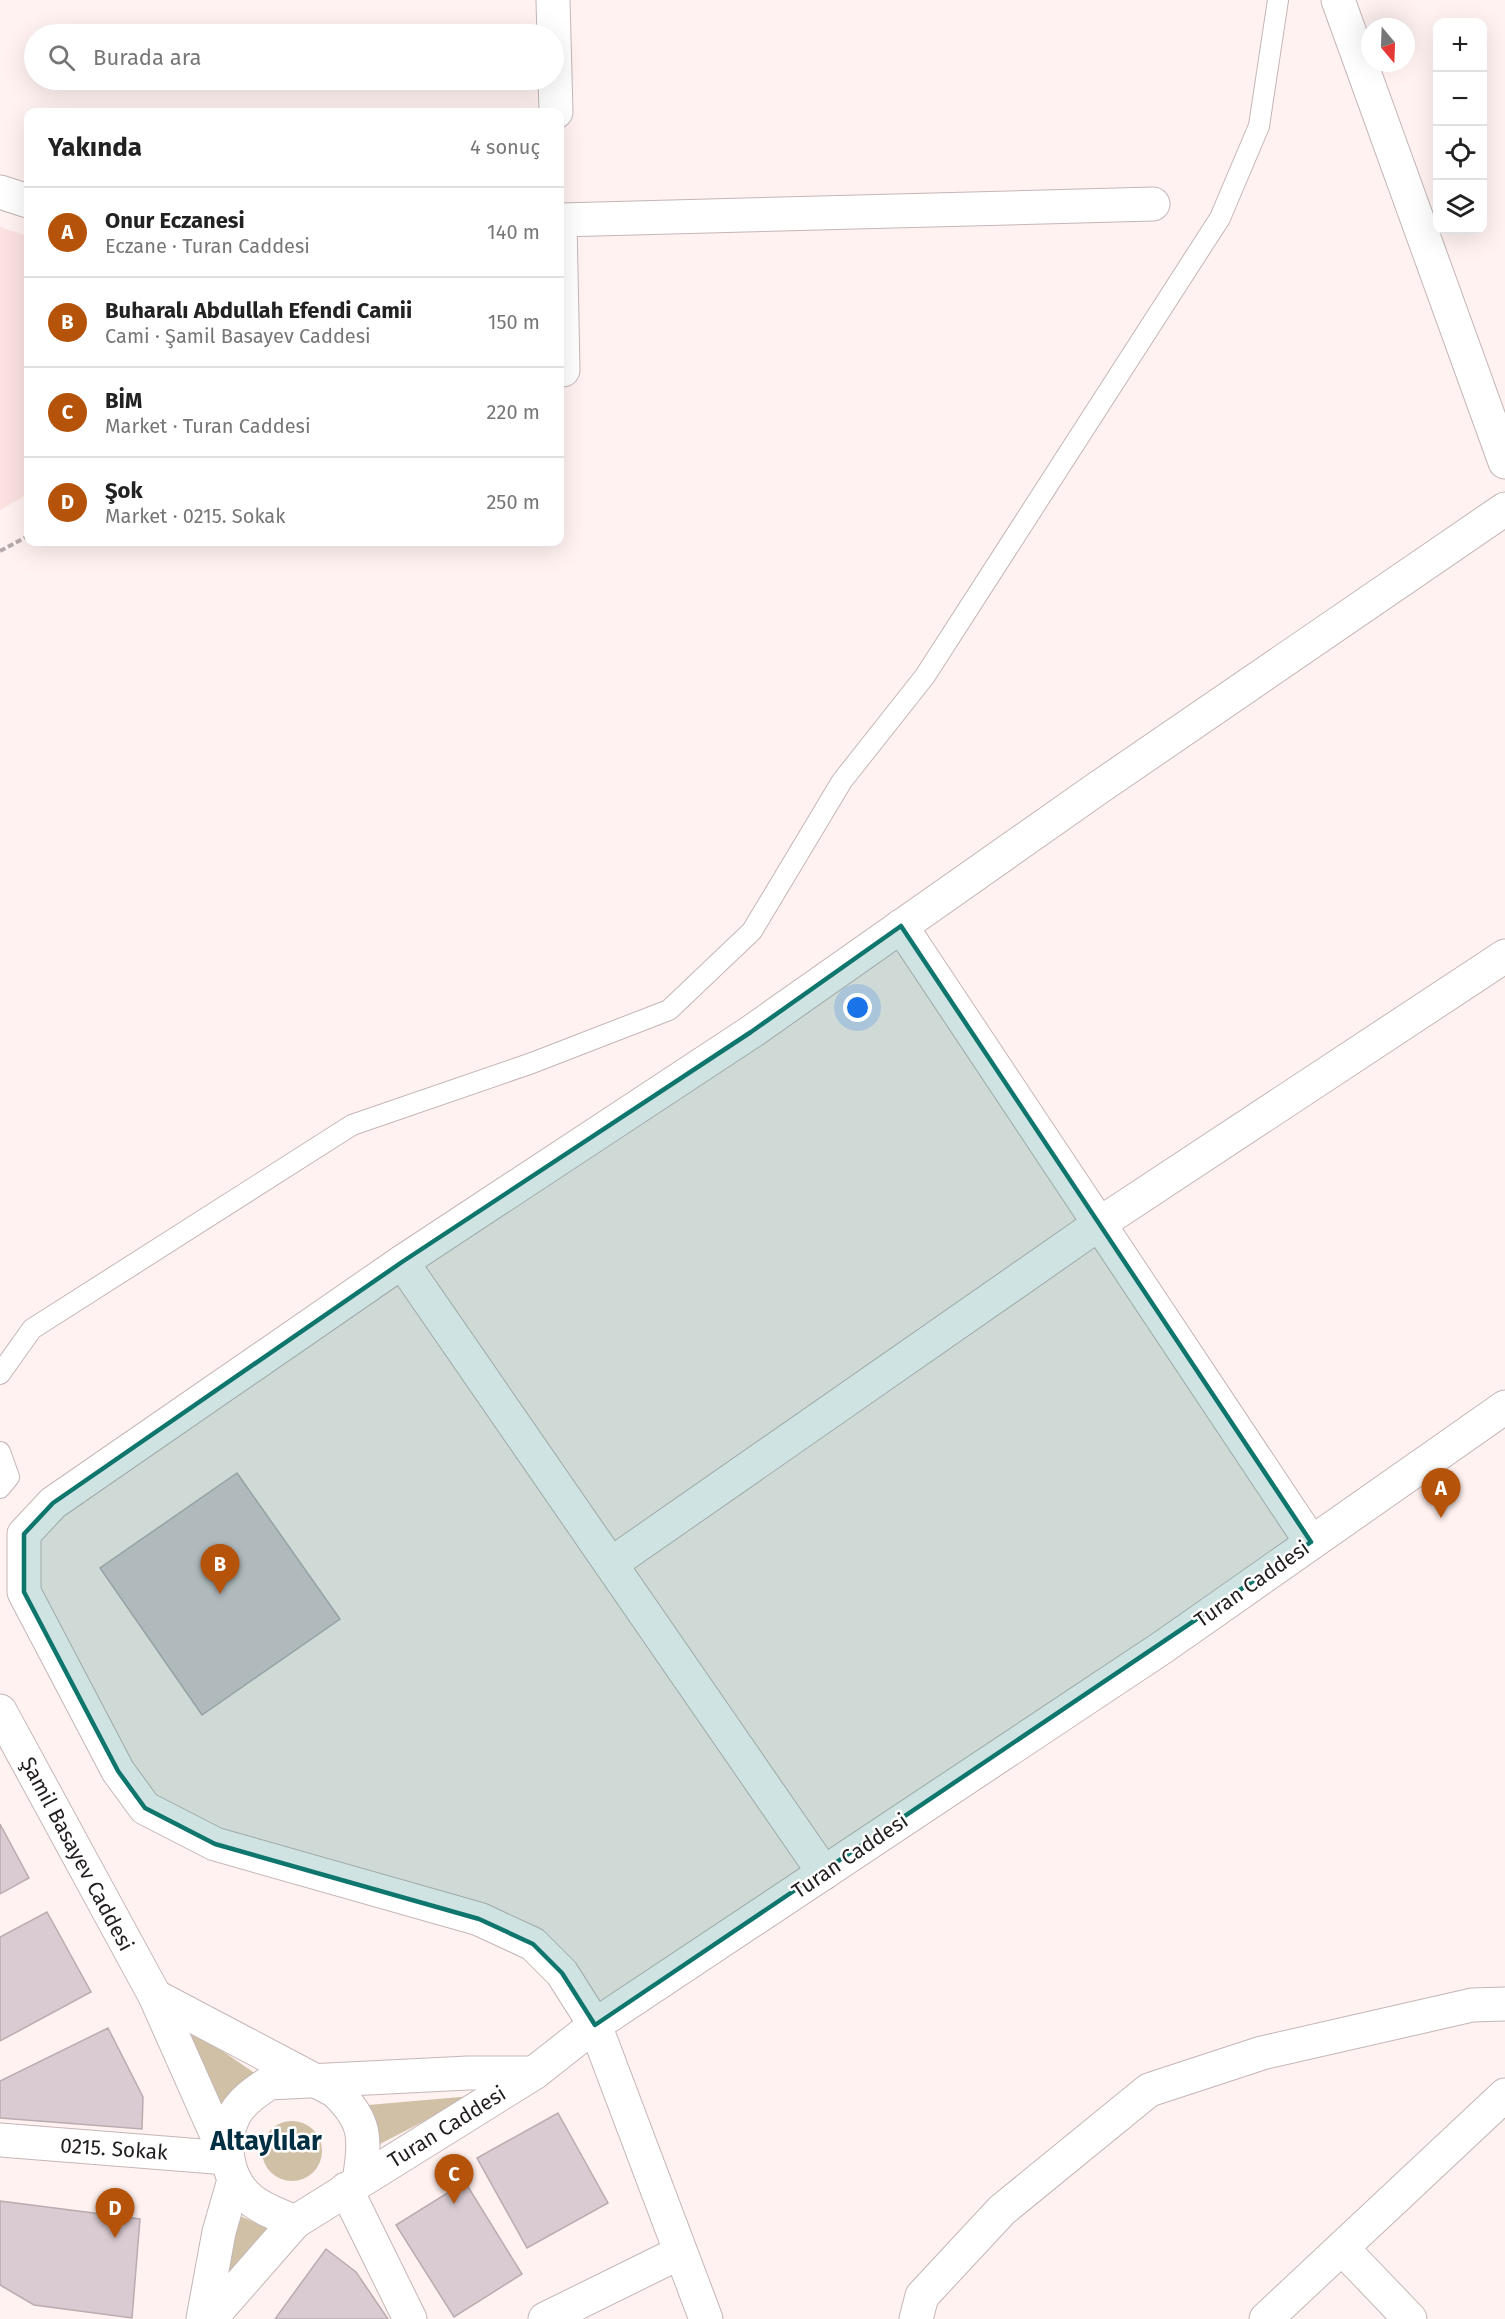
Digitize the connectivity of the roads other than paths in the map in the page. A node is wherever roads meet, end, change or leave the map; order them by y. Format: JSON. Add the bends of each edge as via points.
{"nodes":[{"id":1,"x":553,"y":0,"type":"edge"},
{"id":2,"x":1278,"y":0,"type":"edge"},
{"id":3,"x":1338,"y":0,"type":"edge"},
{"id":4,"x":554,"y":24,"type":"edge"},
{"id":5,"x":555,"y":90,"type":"edge"},
{"id":6,"x":556,"y":108,"type":"edge"},
{"id":7,"x":0,"y":192,"type":"edge"},
{"id":8,"x":24,"y":200,"type":"edge"},
{"id":9,"x":1153,"y":204,"type":"dead end"},
{"id":10,"x":564,"y":221,"type":"edge"},
{"id":11,"x":1505,"y":462,"type":"edge"},
{"id":12,"x":1505,"y":509,"type":"edge"},
{"id":13,"x":902,"y":926,"type":"junction"},
{"id":14,"x":1505,"y":957,"type":"edge"},
{"id":15,"x":1099,"y":1224,"type":"junction"},
{"id":16,"x":402,"y":1262,"type":"junction"},
{"id":17,"x":0,"y":1374,"type":"edge"},
{"id":18,"x":1504,"y":1408,"type":"edge"},
{"id":19,"x":0,"y":1452,"type":"edge"},
{"id":20,"x":0,"y":1488,"type":"edge"},
{"id":21,"x":1311,"y":1542,"type":"junction"},
{"id":22,"x":611,"y":1564,"type":"junction"},
{"id":23,"x":0,"y":1711,"type":"edge"},
{"id":24,"x":825,"y":1873,"type":"junction"},
{"id":25,"x":154,"y":1996,"type":"junction"},
{"id":26,"x":1505,"y":2004,"type":"edge"},
{"id":27,"x":595,"y":2025,"type":"junction"},
{"id":28,"x":534,"y":2073,"type":"junction"},
{"id":29,"x":314,"y":2080,"type":"junction"},
{"id":30,"x":1505,"y":2095,"type":"edge"},
{"id":31,"x":0,"y":2140,"type":"edge"},
{"id":32,"x":231,"y":2169,"type":"junction"},
{"id":33,"x":352,"y":2185,"type":"junction"},
{"id":34,"x":295,"y":2222,"type":"junction"},
{"id":35,"x":1342,"y":2248,"type":"junction"},
{"id":36,"x":679,"y":2253,"type":"junction"},
{"id":37,"x":203,"y":2319,"type":"edge"},
{"id":38,"x":210,"y":2319,"type":"edge"},
{"id":39,"x":410,"y":2319,"type":"edge"},
{"id":40,"x":545,"y":2319,"type":"edge"},
{"id":41,"x":706,"y":2319,"type":"edge"},
{"id":42,"x":916,"y":2319,"type":"edge"},
{"id":43,"x":1266,"y":2319,"type":"edge"},
{"id":44,"x":1410,"y":2319,"type":"edge"}],
"edges":[{"from":1,"to":4,"type":"street"},
{"from":2,"to":17,"type":"lane","via":[[1259,126],[1220,219],[925,675],[842,781],[752,931],[669,1010],[351,1125],[32,1329]]},
{"from":3,"to":11,"type":"street"},
{"from":5,"to":6,"type":"street"},
{"from":7,"to":8,"type":"street"},
{"from":9,"to":10,"type":"street"},
{"from":12,"to":13,"type":"street"},
{"from":13,"to":15,"type":"street"},
{"from":13,"to":16,"type":"street","via":[[751,1032]]},
{"from":14,"to":15,"type":"street"},
{"from":15,"to":21,"type":"street"},
{"from":15,"to":22,"type":"street"},
{"from":16,"to":22,"type":"street"},
{"from":16,"to":27,"type":"street","via":[[53,1503],[24,1533],[24,1592],[118,1771],[145,1808],[215,1844],[479,1919],[532,1944],[562,1973]]},
{"from":18,"to":21,"type":"street","name":"Turan Caddesi"},
{"from":19,"to":20,"type":"lane","via":[[9,1477]]},
{"from":21,"to":24,"type":"street","name":"Turan Caddesi"},
{"from":22,"to":24,"type":"street"},
{"from":23,"to":25,"type":"street","name":"Şamil Basayev Caddesi"},
{"from":24,"to":27,"type":"street","name":"Turan Caddesi"},
{"from":25,"to":29,"type":"street"},
{"from":25,"to":32,"type":"street","name":"Şamil Basayev Caddesi"},
{"from":26,"to":42,"type":"street","via":[[1472,2005],[1262,2053],[1149,2090],[1002,2210],[922,2296]]},
{"from":27,"to":28,"type":"street","name":"Turan Caddesi"},
{"from":27,"to":36,"type":"street"},
{"from":28,"to":29,"type":"street"},
{"from":28,"to":33,"type":"street","name":"Turan Caddesi"},
{"from":29,"to":32,"type":"street","via":[[269,2084],[250,2096],[233,2116],[227,2135]]},
{"from":29,"to":33,"type":"street","via":[[335,2091],[351,2106],[362,2126],[365,2148]]},
{"from":30,"to":35,"type":"street"},
{"from":31,"to":32,"type":"street","name":"0215. Sokak"},
{"from":32,"to":34,"type":"street","via":[[248,2198]]},
{"from":32,"to":37,"type":"street"},
{"from":33,"to":34,"type":"street","name":"Turan Caddesi"},
{"from":33,"to":39,"type":"street"},
{"from":34,"to":38,"type":"street","name":"Turan Caddesi"},
{"from":35,"to":43,"type":"street"},
{"from":35,"to":44,"type":"street"},
{"from":36,"to":40,"type":"street"},
{"from":36,"to":41,"type":"street"}]}
